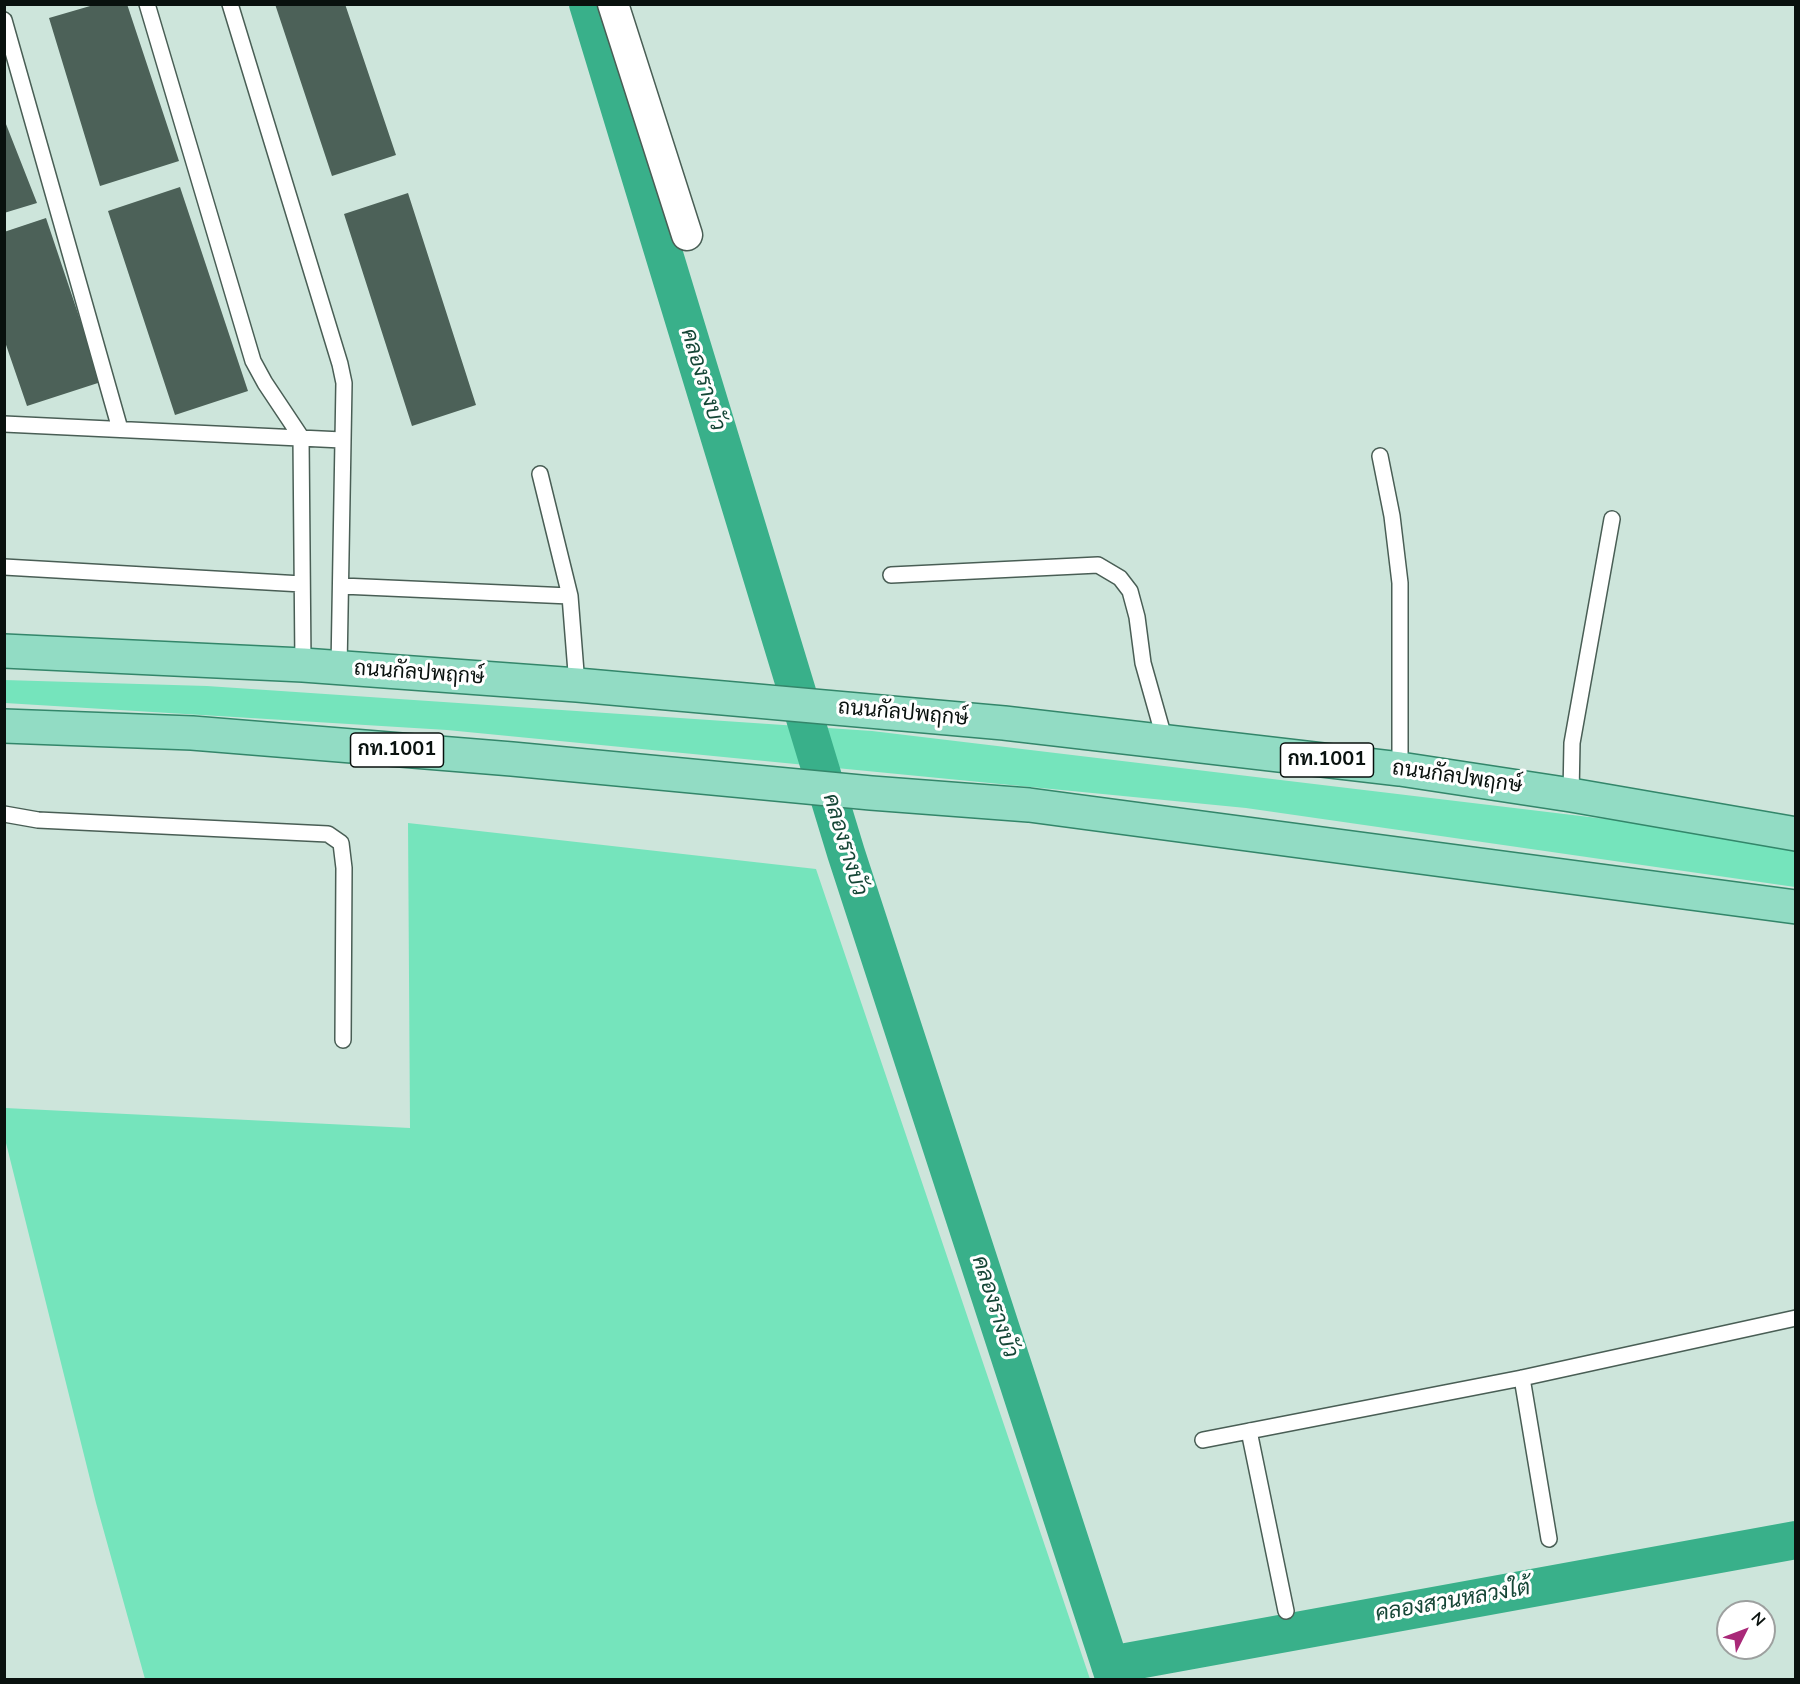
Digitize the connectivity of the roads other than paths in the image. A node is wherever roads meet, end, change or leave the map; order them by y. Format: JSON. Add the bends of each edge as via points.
{"nodes":[{"id":1,"x":147,"y":4,"type":"edge"},
{"id":2,"x":230,"y":4,"type":"edge"},
{"id":3,"x":614,"y":4,"type":"edge"},
{"id":4,"x":4,"y":20,"type":"edge"},
{"id":5,"x":687,"y":235,"type":"dead end"},
{"id":6,"x":4,"y":424,"type":"edge"},
{"id":7,"x":120,"y":429,"type":"junction"},
{"id":8,"x":301,"y":437,"type":"junction"},
{"id":9,"x":342,"y":440,"type":"junction"},
{"id":10,"x":1380,"y":456,"type":"dead end"},
{"id":11,"x":540,"y":474,"type":"dead end"},
{"id":12,"x":1612,"y":519,"type":"dead end"},
{"id":13,"x":4,"y":567,"type":"edge"},
{"id":14,"x":891,"y":575,"type":"dead end"},
{"id":15,"x":302,"y":584,"type":"junction"},
{"id":16,"x":342,"y":586,"type":"junction"},
{"id":17,"x":570,"y":596,"type":"junction"},
{"id":18,"x":4,"y":651,"type":"edge"},
{"id":19,"x":303,"y":665,"type":"junction"},
{"id":20,"x":339,"y":668,"type":"junction"},
{"id":21,"x":577,"y":685,"type":"junction"},
{"id":22,"x":4,"y":726,"type":"edge"},
{"id":23,"x":1165,"y":741,"type":"junction"},
{"id":24,"x":1400,"y":769,"type":"junction"},
{"id":25,"x":1571,"y":795,"type":"junction"},
{"id":26,"x":4,"y":814,"type":"edge"},
{"id":27,"x":1796,"y":834,"type":"edge"},
{"id":28,"x":1796,"y":907,"type":"edge"},
{"id":29,"x":343,"y":1040,"type":"dead end"},
{"id":30,"x":1796,"y":1318,"type":"edge"},
{"id":31,"x":1522,"y":1378,"type":"junction"},
{"id":32,"x":1249,"y":1431,"type":"junction"},
{"id":33,"x":1203,"y":1440,"type":"dead end"},
{"id":34,"x":1549,"y":1539,"type":"dead end"},
{"id":35,"x":1286,"y":1611,"type":"dead end"}],
"edges":[{"from":1,"to":8,"type":"lane","via":[[253,361]]},
{"from":2,"to":9,"type":"lane","via":[[340,364],[344,383]]},
{"from":3,"to":5,"type":"street"},
{"from":4,"to":7,"type":"lane"},
{"from":6,"to":7,"type":"lane"},
{"from":7,"to":8,"type":"lane"},
{"from":8,"to":9,"type":"lane"},
{"from":8,"to":15,"type":"lane"},
{"from":9,"to":16,"type":"lane"},
{"from":10,"to":24,"type":"lane","via":[[1400,583]]},
{"from":11,"to":17,"type":"lane"},
{"from":12,"to":25,"type":"lane","via":[[1572,743]]},
{"from":13,"to":15,"type":"lane"},
{"from":14,"to":23,"type":"lane","via":[[1098,565],[1120,578],[1130,591],[1143,663]]},
{"from":15,"to":19,"type":"lane"},
{"from":16,"to":17,"type":"lane"},
{"from":16,"to":20,"type":"lane"},
{"from":17,"to":21,"type":"lane"},
{"from":18,"to":19,"type":"main road","name":"ถนนกัลปพฤกษ์","number":"กท.1001"},
{"from":19,"to":20,"type":"main road","name":"ถนนกัลปพฤกษ์","number":"กท.1001"},
{"from":20,"to":21,"type":"main road","name":"ถนนกัลปพฤกษ์","number":"กท.1001"},
{"from":21,"to":23,"type":"main road","name":"ถนนกัลปพฤกษ์","number":"กท.1001"},
{"from":22,"to":28,"type":"main road","number":"กท.1001","via":[[192,734],[1029,805]]},
{"from":23,"to":24,"type":"main road","name":"ถนนกัลปพฤกษ์","number":"กท.1001"},
{"from":24,"to":25,"type":"main road","name":"ถนนกัลปพฤกษ์","number":"กท.1001"},
{"from":25,"to":27,"type":"main road","name":"ถนนกัลปพฤกษ์","number":"กท.1001"},
{"from":26,"to":29,"type":"lane","via":[[38,820],[327,834],[341,843]]},
{"from":30,"to":31,"type":"lane"},
{"from":31,"to":32,"type":"lane"},
{"from":31,"to":34,"type":"lane"},
{"from":32,"to":33,"type":"lane"},
{"from":32,"to":35,"type":"lane"}]}
